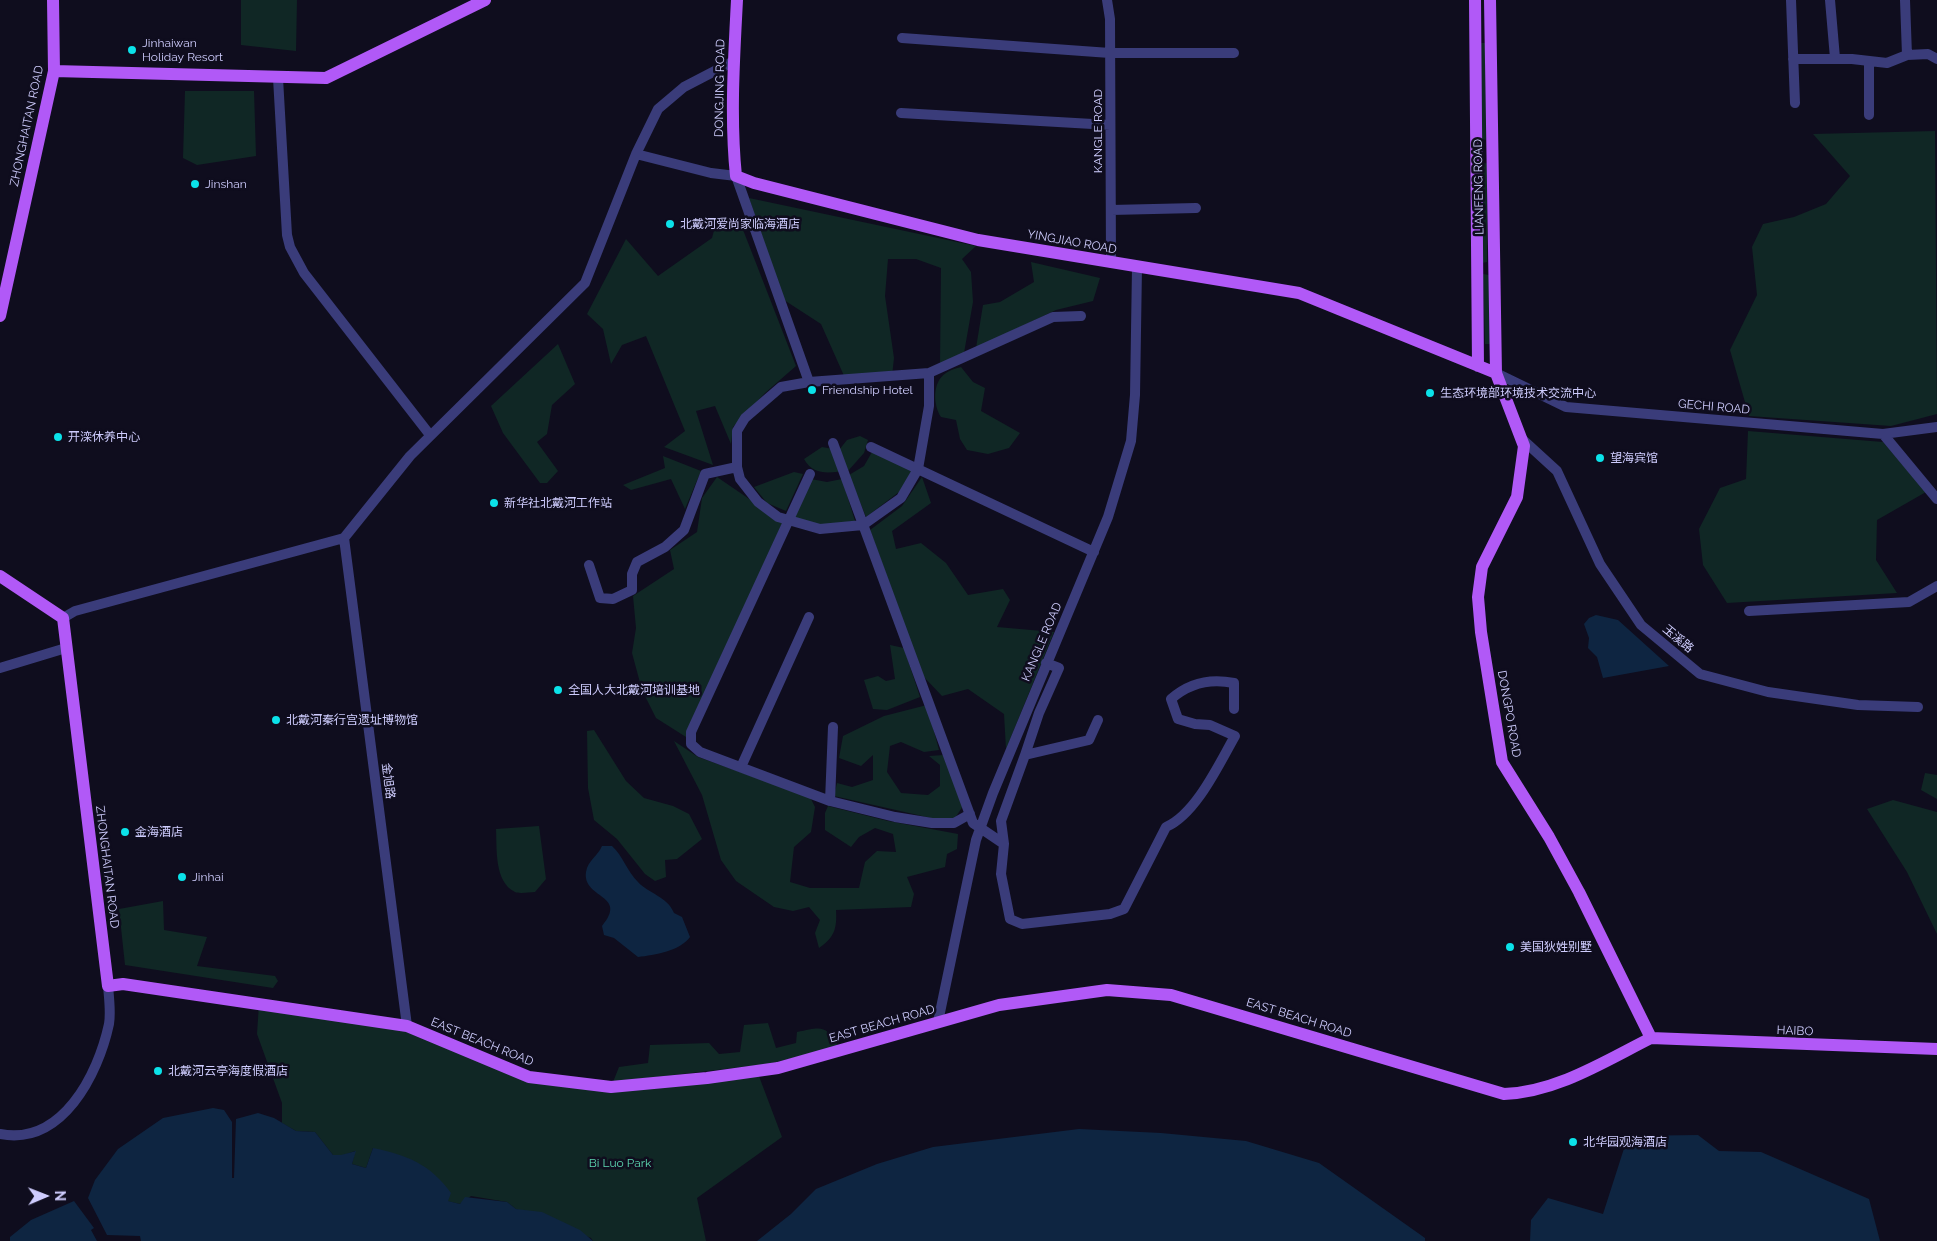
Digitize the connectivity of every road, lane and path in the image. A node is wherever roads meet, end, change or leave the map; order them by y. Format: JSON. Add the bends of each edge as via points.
{"nodes":[{"id":1,"x":53,"y":0,"type":"edge"},
{"id":2,"x":485,"y":0,"type":"edge"},
{"id":3,"x":737,"y":0,"type":"edge"},
{"id":4,"x":1107,"y":0,"type":"edge"},
{"id":5,"x":1475,"y":0,"type":"edge"},
{"id":6,"x":1490,"y":0,"type":"edge"},
{"id":7,"x":1791,"y":0,"type":"edge"},
{"id":8,"x":1830,"y":0,"type":"edge"},
{"id":9,"x":1905,"y":0,"type":"edge"},
{"id":10,"x":902,"y":38,"type":"dead end"},
{"id":11,"x":1110,"y":53,"type":"junction"},
{"id":12,"x":1234,"y":53,"type":"dead end"},
{"id":13,"x":1907,"y":55,"type":"junction"},
{"id":14,"x":1836,"y":58,"type":"junction"},
{"id":15,"x":1794,"y":59,"type":"junction"},
{"id":16,"x":1937,"y":59,"type":"edge"},
{"id":17,"x":734,"y":61,"type":"junction"},
{"id":18,"x":1869,"y":62,"type":"junction"},
{"id":19,"x":54,"y":71,"type":"junction"},
{"id":20,"x":278,"y":78,"type":"junction"},
{"id":21,"x":1795,"y":103,"type":"dead end"},
{"id":22,"x":901,"y":113,"type":"dead end"},
{"id":23,"x":1869,"y":115,"type":"dead end"},
{"id":24,"x":1110,"y":125,"type":"junction"},
{"id":25,"x":636,"y":154,"type":"junction"},
{"id":26,"x":736,"y":176,"type":"junction"},
{"id":27,"x":1196,"y":208,"type":"dead end"},
{"id":28,"x":1111,"y":210,"type":"junction"},
{"id":29,"x":1111,"y":263,"type":"junction"},
{"id":30,"x":1137,"y":267,"type":"junction"},
{"id":31,"x":0,"y":316,"type":"edge"},
{"id":32,"x":1081,"y":316,"type":"dead end"},
{"id":33,"x":1478,"y":366,"type":"junction"},
{"id":34,"x":929,"y":373,"type":"junction"},
{"id":35,"x":1496,"y":374,"type":"junction"},
{"id":36,"x":808,"y":382,"type":"junction"},
{"id":37,"x":1937,"y":427,"type":"edge"},
{"id":38,"x":1883,"y":434,"type":"junction"},
{"id":39,"x":430,"y":435,"type":"junction"},
{"id":40,"x":1522,"y":439,"type":"junction"},
{"id":41,"x":833,"y":443,"type":"dead end"},
{"id":42,"x":871,"y":447,"type":"dead end"},
{"id":43,"x":737,"y":467,"type":"junction"},
{"id":44,"x":918,"y":469,"type":"junction"},
{"id":45,"x":810,"y":474,"type":"dead end"},
{"id":46,"x":1937,"y":499,"type":"edge"},
{"id":47,"x":788,"y":519,"type":"junction"},
{"id":48,"x":864,"y":526,"type":"junction"},
{"id":49,"x":344,"y":538,"type":"junction"},
{"id":50,"x":1094,"y":552,"type":"junction"},
{"id":51,"x":589,"y":565,"type":"dead end"},
{"id":52,"x":0,"y":576,"type":"edge"},
{"id":53,"x":1937,"y":586,"type":"edge"},
{"id":54,"x":1750,"y":611,"type":"dead end"},
{"id":55,"x":809,"y":617,"type":"dead end"},
{"id":56,"x":63,"y":618,"type":"junction"},
{"id":57,"x":66,"y":648,"type":"junction"},
{"id":58,"x":1046,"y":663,"type":"junction"},
{"id":59,"x":0,"y":668,"type":"edge"},
{"id":60,"x":1918,"y":707,"type":"dead end"},
{"id":61,"x":1234,"y":709,"type":"dead end"},
{"id":62,"x":1098,"y":720,"type":"dead end"},
{"id":63,"x":832,"y":727,"type":"dead end"},
{"id":64,"x":1025,"y":755,"type":"junction"},
{"id":65,"x":741,"y":767,"type":"junction"},
{"id":66,"x":830,"y":801,"type":"junction"},
{"id":67,"x":970,"y":814,"type":"junction"},
{"id":68,"x":980,"y":829,"type":"junction"},
{"id":69,"x":1004,"y":844,"type":"junction"},
{"id":70,"x":108,"y":986,"type":"junction"},
{"id":71,"x":938,"y":1022,"type":"junction"},
{"id":72,"x":407,"y":1026,"type":"junction"},
{"id":73,"x":1651,"y":1038,"type":"junction"},
{"id":74,"x":1937,"y":1049,"type":"edge"},
{"id":75,"x":0,"y":1134,"type":"edge"}],
"edges":[{"from":1,"to":19,"type":"main road","name":"ZHONGHAITAN ROAD"},
{"from":2,"to":20,"type":"main road","via":[[326,78]]},
{"from":3,"to":17,"type":"main road","name":"DONGJING ROAD"},
{"from":4,"to":11,"type":"street","name":"KANGLE ROAD"},
{"from":5,"to":33,"type":"main road","name":"LIANFENG ROAD"},
{"from":6,"to":35,"type":"main road","name":"LIANFENG ROAD"},
{"from":7,"to":15,"type":"street"},
{"from":8,"to":14,"type":"street"},
{"from":9,"to":13,"type":"street"},
{"from":10,"to":11,"type":"street"},
{"from":11,"to":12,"type":"street"},
{"from":11,"to":24,"type":"street","name":"KANGLE ROAD"},
{"from":13,"to":16,"type":"street","via":[[1928,54]]},
{"from":13,"to":18,"type":"street","via":[[1886,63]]},
{"from":14,"to":15,"type":"street"},
{"from":14,"to":18,"type":"street"},
{"from":15,"to":21,"type":"street"},
{"from":17,"to":25,"type":"street","via":[[684,87],[658,109]]},
{"from":17,"to":26,"type":"main road","name":"DONGJING ROAD"},
{"from":18,"to":23,"type":"street"},
{"from":19,"to":20,"type":"main road"},
{"from":19,"to":31,"type":"main road","name":"ZHONGHAITAN ROAD"},
{"from":20,"to":39,"type":"street","via":[[290,247],[304,273]]},
{"from":22,"to":24,"type":"street"},
{"from":24,"to":28,"type":"street","name":"KANGLE ROAD"},
{"from":25,"to":26,"type":"street","name":"YINGJIAO ROAD"},
{"from":25,"to":39,"type":"street","via":[[586,283]]},
{"from":26,"to":29,"type":"main road","name":"YINGJIAO ROAD","via":[[978,240]]},
{"from":26,"to":36,"type":"street"},
{"from":27,"to":28,"type":"street"},
{"from":28,"to":29,"type":"street","name":"KANGLE ROAD"},
{"from":29,"to":30,"type":"main road","name":"YINGJIAO ROAD"},
{"from":30,"to":33,"type":"main road","name":"YINGJIAO ROAD","via":[[1299,293]]},
{"from":30,"to":50,"type":"street","name":"KANGLE ROAD","via":[[1131,441]]},
{"from":32,"to":34,"type":"street","via":[[1053,317]]},
{"from":33,"to":35,"type":"main road","name":"YINGJIAO ROAD"},
{"from":34,"to":36,"type":"street"},
{"from":34,"to":44,"type":"street","via":[[928,406]]},
{"from":35,"to":38,"type":"street","name":"GECHI ROAD","via":[[1566,407]]},
{"from":35,"to":40,"type":"main road","name":"DONGPO ROAD"},
{"from":36,"to":43,"type":"street","via":[[782,387],[746,418],[737,430]]},
{"from":37,"to":38,"type":"street","name":"GECHI ROAD"},
{"from":38,"to":46,"type":"street"},
{"from":39,"to":49,"type":"street"},
{"from":40,"to":60,"type":"street","name":"玉溪路","via":[[1557,471],[1600,564],[1642,625],[1700,674],[1768,692],[1858,705]]},
{"from":40,"to":73,"type":"main road","name":"DONGPO ROAD","via":[[1523,467],[1517,497],[1482,568],[1478,597],[1502,762],[1580,892]]},
{"from":41,"to":48,"type":"street"},
{"from":42,"to":44,"type":"street"},
{"from":43,"to":47,"type":"street","via":[[740,479],[758,502],[778,517]]},
{"from":43,"to":51,"type":"street","via":[[705,474],[684,530],[665,547],[637,562],[632,574],[632,590],[613,599],[600,598]]},
{"from":44,"to":48,"type":"street","via":[[901,498]]},
{"from":44,"to":50,"type":"street"},
{"from":45,"to":47,"type":"street"},
{"from":47,"to":48,"type":"street","via":[[820,530]]},
{"from":47,"to":65,"type":"street","via":[[691,732],[691,744],[700,752]]},
{"from":48,"to":67,"type":"street"},
{"from":49,"to":56,"type":"street","via":[[75,611]]},
{"from":49,"to":72,"type":"street","name":"金旭路"},
{"from":50,"to":58,"type":"street","name":"KANGLE ROAD"},
{"from":52,"to":56,"type":"main road"},
{"from":53,"to":54,"type":"street","via":[[1909,602]]},
{"from":55,"to":65,"type":"street"},
{"from":56,"to":57,"type":"main road","name":"ZHONGHAITAN ROAD"},
{"from":57,"to":59,"type":"street"},
{"from":57,"to":70,"type":"main road","name":"ZHONGHAITAN ROAD"},
{"from":58,"to":64,"type":"street","via":[[1059,668]]},
{"from":58,"to":68,"type":"street","name":"KANGLE ROAD"},
{"from":61,"to":69,"type":"street","via":[[1234,683],[1201,682],[1184,687],[1171,699],[1178,718],[1210,725],[1235,736],[1201,792],[1177,822],[1166,827],[1124,909],[1110,914],[1022,924],[1010,919],[1001,874]]},
{"from":62,"to":64,"type":"street","via":[[1088,740]]},
{"from":63,"to":66,"type":"street"},
{"from":64,"to":69,"type":"street","via":[[1001,821]]},
{"from":65,"to":66,"type":"street"},
{"from":66,"to":67,"type":"street","via":[[932,823],[954,823]]},
{"from":67,"to":68,"type":"street"},
{"from":68,"to":69,"type":"street"},
{"from":68,"to":71,"type":"street","name":"KANGLE ROAD"},
{"from":70,"to":72,"type":"main road","name":"EAST BEACH ROAD","via":[[123,984]]},
{"from":70,"to":75,"type":"street","name":"ZHONGHAITAN ROAD","via":[[109,1023],[95,1069],[73,1105],[40,1132]]},
{"from":71,"to":72,"type":"main road","name":"EAST BEACH ROAD","via":[[778,1068],[611,1087],[529,1077]]},
{"from":71,"to":73,"type":"main road","name":"EAST BEACH ROAD","via":[[999,1005],[1107,990],[1171,996],[1504,1094],[1528,1093],[1576,1076]]},
{"from":73,"to":74,"type":"main road","name":"HAIBO"}]}
